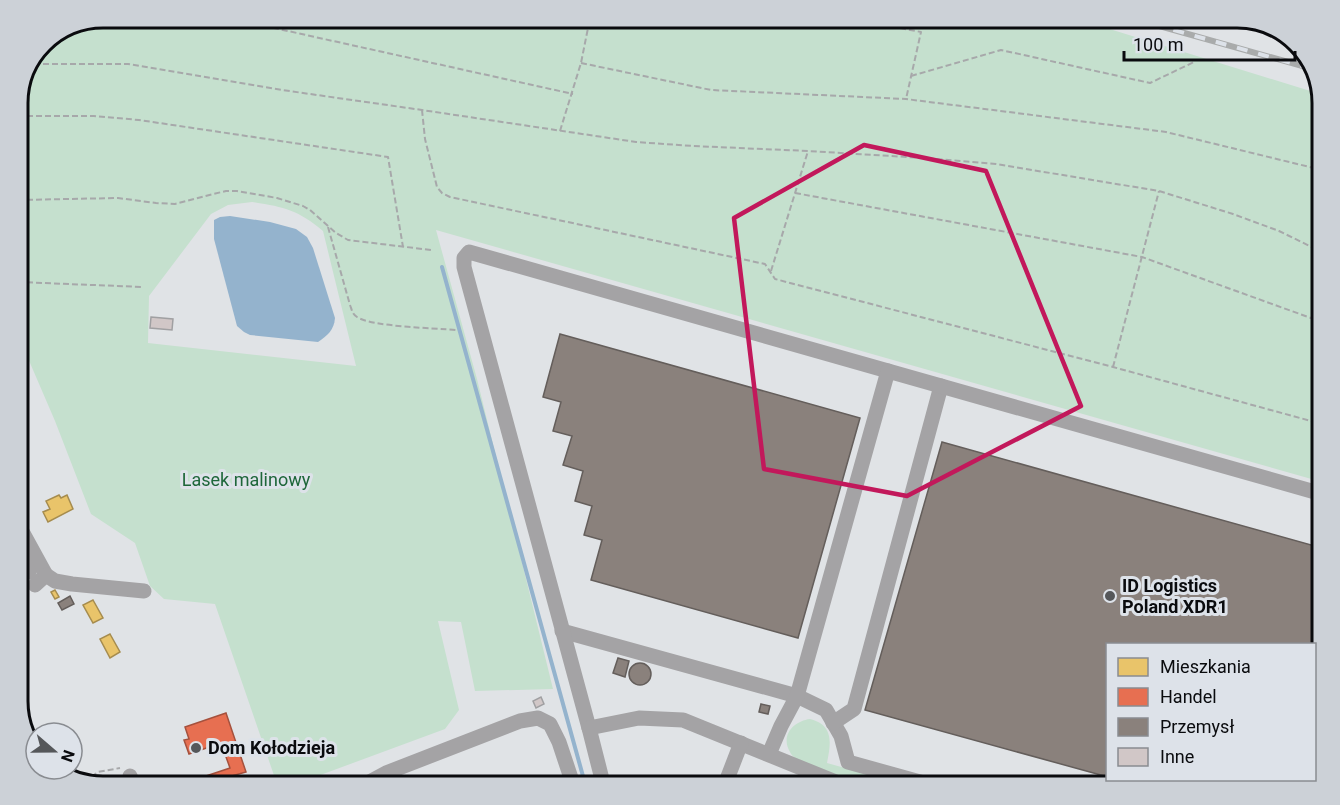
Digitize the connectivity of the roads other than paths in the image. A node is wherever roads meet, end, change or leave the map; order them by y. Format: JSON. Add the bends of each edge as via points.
{"nodes":[{"id":1,"x":888,"y":371,"type":"junction"},
{"id":2,"x":941,"y":386,"type":"junction"},
{"id":3,"x":1312,"y":491,"type":"edge"},
{"id":4,"x":29,"y":555,"type":"edge"},
{"id":5,"x":29,"y":566,"type":"edge"},
{"id":6,"x":37,"y":577,"type":"junction"},
{"id":7,"x":144,"y":591,"type":"dead end"},
{"id":8,"x":562,"y":632,"type":"junction"},
{"id":9,"x":797,"y":696,"type":"junction"},
{"id":10,"x":833,"y":723,"type":"junction"},
{"id":11,"x":589,"y":728,"type":"junction"},
{"id":12,"x":741,"y":743,"type":"junction"},
{"id":13,"x":769,"y":754,"type":"junction"},
{"id":14,"x":379,"y":776,"type":"edge"},
{"id":15,"x":571,"y":776,"type":"edge"},
{"id":16,"x":601,"y":776,"type":"edge"},
{"id":17,"x":728,"y":776,"type":"edge"},
{"id":18,"x":822,"y":776,"type":"edge"},
{"id":19,"x":898,"y":776,"type":"edge"}],
"edges":[{"from":1,"to":2,"type":"street"},
{"from":1,"to":8,"type":"street","via":[[469,252],[464,267]]},
{"from":1,"to":9,"type":"street"},
{"from":2,"to":3,"type":"street"},
{"from":2,"to":10,"type":"street","via":[[854,709]]},
{"from":4,"to":6,"type":"street"},
{"from":5,"to":6,"type":"street"},
{"from":6,"to":7,"type":"street"},
{"from":8,"to":9,"type":"street"},
{"from":8,"to":11,"type":"street"},
{"from":9,"to":10,"type":"street","via":[[826,710]]},
{"from":9,"to":13,"type":"street"},
{"from":10,"to":19,"type":"street","via":[[848,762]]},
{"from":11,"to":12,"type":"street","via":[[639,718],[683,720]]},
{"from":11,"to":16,"type":"street"},
{"from":12,"to":13,"type":"street"},
{"from":12,"to":17,"type":"street"},
{"from":13,"to":18,"type":"street"},
{"from":14,"to":15,"type":"street","via":[[520,721],[538,718],[550,723]]}]}
